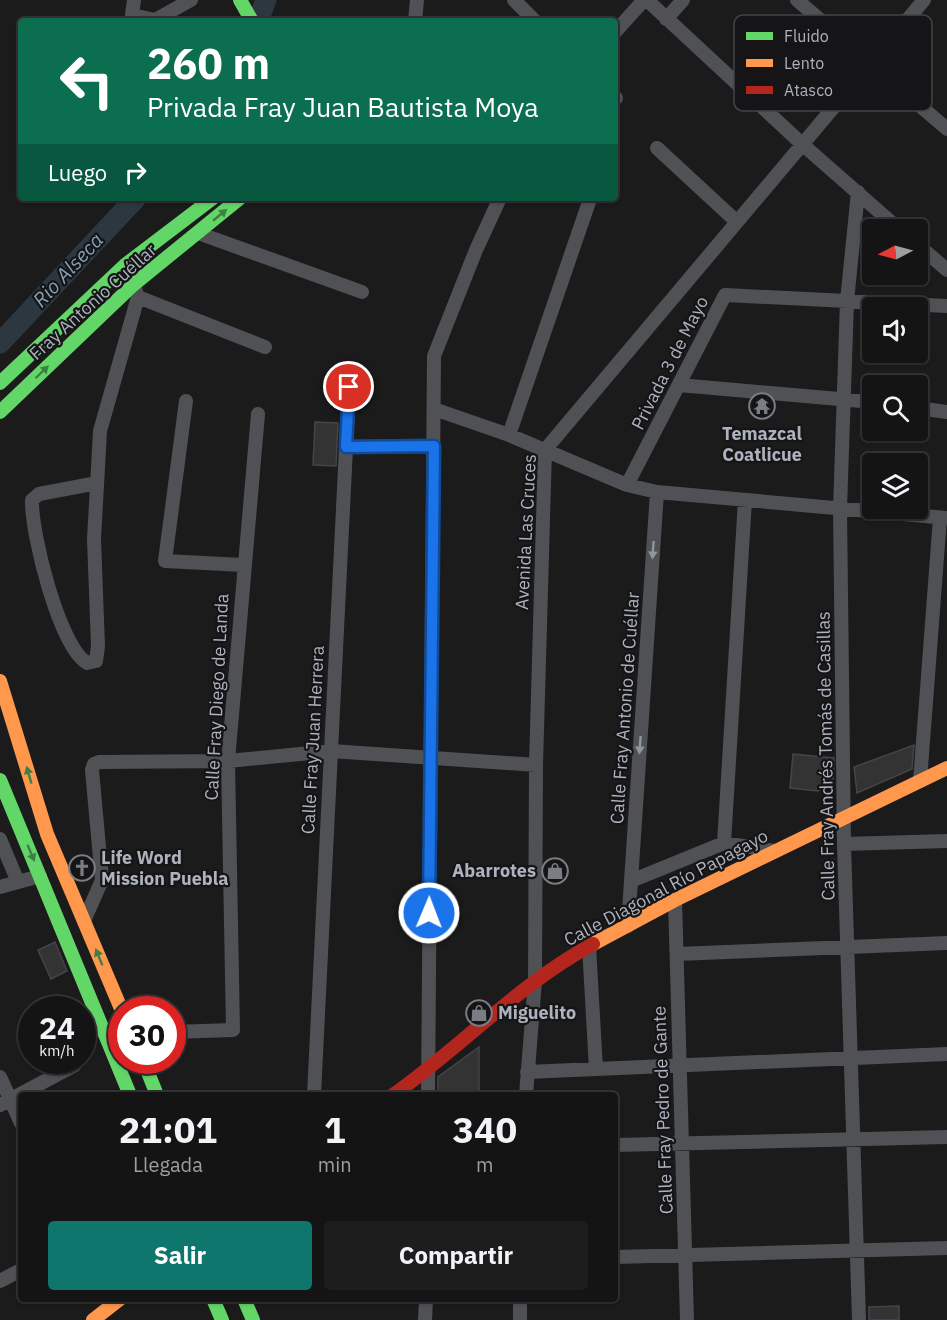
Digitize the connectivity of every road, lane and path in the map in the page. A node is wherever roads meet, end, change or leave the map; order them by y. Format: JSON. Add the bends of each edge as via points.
{"nodes":[{"id":1,"x":134,"y":0,"type":"edge"},
{"id":2,"x":190,"y":0,"type":"edge"},
{"id":3,"x":417,"y":0,"type":"edge"},
{"id":4,"x":514,"y":0,"type":"edge"},
{"id":5,"x":645,"y":0,"type":"edge"},
{"id":6,"x":683,"y":0,"type":"edge"},
{"id":7,"x":797,"y":0,"type":"edge"},
{"id":8,"x":924,"y":0,"type":"edge"},
{"id":9,"x":241,"y":1,"type":"edge"},
{"id":10,"x":814,"y":15,"type":"edge"},
{"id":11,"x":911,"y":15,"type":"edge"},
{"id":12,"x":146,"y":18,"type":"edge"},
{"id":13,"x":158,"y":18,"type":"edge"},
{"id":14,"x":250,"y":18,"type":"edge"},
{"id":15,"x":415,"y":18,"type":"edge"},
{"id":16,"x":532,"y":18,"type":"edge"},
{"id":17,"x":666,"y":19,"type":"junction"},
{"id":18,"x":618,"y":29,"type":"edge"},
{"id":19,"x":734,"y":82,"type":"edge"},
{"id":20,"x":766,"y":111,"type":"edge"},
{"id":21,"x":830,"y":111,"type":"edge"},
{"id":22,"x":926,"y":111,"type":"edge"},
{"id":23,"x":947,"y":129,"type":"edge"},
{"id":24,"x":802,"y":144,"type":"junction"},
{"id":25,"x":657,"y":148,"type":"dead end"},
{"id":26,"x":858,"y":192,"type":"junction"},
{"id":27,"x":209,"y":201,"type":"edge"},
{"id":28,"x":236,"y":201,"type":"edge"},
{"id":29,"x":499,"y":201,"type":"edge"},
{"id":30,"x":589,"y":201,"type":"edge"},
{"id":31,"x":888,"y":219,"type":"edge"},
{"id":32,"x":737,"y":222,"type":"junction"},
{"id":33,"x":198,"y":233,"type":"junction"},
{"id":34,"x":928,"y":254,"type":"edge"},
{"id":35,"x":947,"y":270,"type":"edge"},
{"id":36,"x":135,"y":291,"type":"junction"},
{"id":37,"x":362,"y":292,"type":"dead end"},
{"id":38,"x":847,"y":301,"type":"junction"},
{"id":39,"x":947,"y":306,"type":"edge"},
{"id":40,"x":265,"y":346,"type":"dead end"},
{"id":41,"x":0,"y":383,"type":"edge"},
{"id":42,"x":679,"y":385,"type":"junction"},
{"id":43,"x":349,"y":387,"type":"dead end"},
{"id":44,"x":844,"y":398,"type":"junction"},
{"id":45,"x":862,"y":400,"type":"edge"},
{"id":46,"x":186,"y":401,"type":"dead end"},
{"id":47,"x":434,"y":409,"type":"junction"},
{"id":48,"x":928,"y":409,"type":"edge"},
{"id":49,"x":0,"y":412,"type":"edge"},
{"id":50,"x":947,"y":412,"type":"edge"},
{"id":51,"x":258,"y":414,"type":"dead end"},
{"id":52,"x":508,"y":435,"type":"junction"},
{"id":53,"x":434,"y":446,"type":"junction"},
{"id":54,"x":346,"y":447,"type":"junction"},
{"id":55,"x":545,"y":450,"type":"junction"},
{"id":56,"x":97,"y":483,"type":"junction"},
{"id":57,"x":627,"y":485,"type":"junction"},
{"id":58,"x":657,"y":492,"type":"junction"},
{"id":59,"x":745,"y":500,"type":"junction"},
{"id":60,"x":840,"y":509,"type":"junction"},
{"id":61,"x":944,"y":518,"type":"edge"},
{"id":62,"x":243,"y":565,"type":"junction"},
{"id":63,"x":0,"y":681,"type":"edge"},
{"id":64,"x":331,"y":751,"type":"junction"},
{"id":65,"x":430,"y":757,"type":"junction"},
{"id":66,"x":228,"y":761,"type":"junction"},
{"id":67,"x":536,"y":765,"type":"junction"},
{"id":68,"x":947,"y":768,"type":"edge"},
{"id":69,"x":0,"y":780,"type":"edge"},
{"id":70,"x":920,"y":781,"type":"junction"},
{"id":71,"x":844,"y":818,"type":"junction"},
{"id":72,"x":0,"y":839,"type":"edge"},
{"id":73,"x":947,"y":841,"type":"edge"},
{"id":74,"x":724,"y":843,"type":"junction"},
{"id":75,"x":844,"y":844,"type":"junction"},
{"id":76,"x":775,"y":851,"type":"junction"},
{"id":77,"x":40,"y":876,"type":"junction"},
{"id":78,"x":632,"y":881,"type":"junction"},
{"id":79,"x":18,"y":882,"type":"junction"},
{"id":80,"x":0,"y":887,"type":"edge"},
{"id":81,"x":675,"y":900,"type":"junction"},
{"id":82,"x":84,"y":921,"type":"junction"},
{"id":83,"x":628,"y":926,"type":"junction"},
{"id":84,"x":947,"y":944,"type":"edge"},
{"id":85,"x":589,"y":946,"type":"junction"},
{"id":86,"x":848,"y":948,"type":"junction"},
{"id":87,"x":677,"y":954,"type":"junction"},
{"id":88,"x":535,"y":981,"type":"junction"},
{"id":89,"x":116,"y":996,"type":"edge"},
{"id":90,"x":186,"y":1032,"type":"edge"},
{"id":91,"x":947,"y":1054,"type":"edge"},
{"id":92,"x":851,"y":1058,"type":"junction"},
{"id":93,"x":680,"y":1065,"type":"junction"},
{"id":94,"x":596,"y":1069,"type":"junction"},
{"id":95,"x":428,"y":1070,"type":"junction"},
{"id":96,"x":527,"y":1072,"type":"junction"},
{"id":97,"x":59,"y":1074,"type":"edge"},
{"id":98,"x":148,"y":1074,"type":"edge"},
{"id":99,"x":0,"y":1077,"type":"edge"},
{"id":100,"x":26,"y":1092,"type":"edge"},
{"id":101,"x":129,"y":1092,"type":"edge"},
{"id":102,"x":156,"y":1092,"type":"edge"},
{"id":103,"x":314,"y":1092,"type":"edge"},
{"id":104,"x":397,"y":1092,"type":"edge"},
{"id":105,"x":428,"y":1092,"type":"edge"},
{"id":106,"x":526,"y":1092,"type":"edge"},
{"id":107,"x":6,"y":1103,"type":"edge"},
{"id":108,"x":18,"y":1119,"type":"edge"},
{"id":109,"x":947,"y":1137,"type":"edge"},
{"id":110,"x":853,"y":1139,"type":"junction"},
{"id":111,"x":682,"y":1143,"type":"junction"},
{"id":112,"x":618,"y":1145,"type":"edge"},
{"id":113,"x":947,"y":1248,"type":"edge"},
{"id":114,"x":856,"y":1250,"type":"junction"},
{"id":115,"x":685,"y":1255,"type":"junction"},
{"id":116,"x":618,"y":1257,"type":"edge"},
{"id":117,"x":18,"y":1272,"type":"edge"},
{"id":118,"x":0,"y":1281,"type":"edge"},
{"id":119,"x":114,"y":1302,"type":"edge"},
{"id":120,"x":214,"y":1302,"type":"edge"},
{"id":121,"x":245,"y":1302,"type":"edge"},
{"id":122,"x":426,"y":1302,"type":"edge"},
{"id":123,"x":520,"y":1302,"type":"edge"},
{"id":124,"x":98,"y":1310,"type":"edge"},
{"id":125,"x":222,"y":1320,"type":"edge"},
{"id":126,"x":253,"y":1320,"type":"edge"},
{"id":127,"x":425,"y":1320,"type":"edge"},
{"id":128,"x":519,"y":1320,"type":"edge"},
{"id":129,"x":687,"y":1320,"type":"edge"},
{"id":130,"x":859,"y":1320,"type":"edge"}],
"edges":[{"from":1,"to":12,"type":"street","via":[[132,15]]},
{"from":2,"to":13,"type":"street"},
{"from":3,"to":15,"type":"street"},
{"from":4,"to":16,"type":"street"},
{"from":5,"to":17,"type":"street"},
{"from":5,"to":18,"type":"street"},
{"from":6,"to":17,"type":"street"},
{"from":7,"to":10,"type":"street"},
{"from":8,"to":11,"type":"street","name":"Avenida Las Cruces"},
{"from":9,"to":14,"type":"street"},
{"from":17,"to":19,"type":"street"},
{"from":20,"to":24,"type":"street"},
{"from":21,"to":24,"type":"street","name":"Avenida Las Cruces"},
{"from":22,"to":23,"type":"street"},
{"from":24,"to":26,"type":"street"},
{"from":24,"to":32,"type":"street","name":"Avenida Las Cruces"},
{"from":25,"to":32,"type":"street"},
{"from":26,"to":31,"type":"street"},
{"from":26,"to":38,"type":"street","name":"Calle Fray Andrés Tomás de Casillas"},
{"from":27,"to":41,"type":"street","name":"Fray Antonio Cuéllar","via":[[125,265]]},
{"from":33,"to":28,"type":"street","name":"Fray Antonio Cuéllar","one_way":true},
{"from":29,"to":47,"type":"street","via":[[434,356]]},
{"from":30,"to":52,"type":"street"},
{"from":32,"to":55,"type":"street","name":"Avenida Las Cruces"},
{"from":33,"to":36,"type":"street","name":"Fray Antonio Cuéllar"},
{"from":33,"to":37,"type":"street"},
{"from":34,"to":35,"type":"street"},
{"from":36,"to":40,"type":"street"},
{"from":49,"to":36,"type":"street","name":"Fray Antonio Cuéllar","one_way":true},
{"from":36,"to":56,"type":"street","via":[[100,430]]},
{"from":38,"to":39,"type":"street","name":"Privada 3 de Mayo"},
{"from":38,"to":42,"type":"street","name":"Privada 3 de Mayo","via":[[725,295]]},
{"from":38,"to":44,"type":"street","name":"Calle Fray Andrés Tomás de Casillas"},
{"from":42,"to":44,"type":"street"},
{"from":42,"to":57,"type":"street","name":"Privada 3 de Mayo"},
{"from":43,"to":54,"type":"street","name":"Calle Fray Juan Herrera"},
{"from":44,"to":45,"type":"street"},
{"from":44,"to":60,"type":"street","name":"Calle Fray Andrés Tomás de Casillas"},
{"from":46,"to":62,"type":"street","via":[[165,561]]},
{"from":47,"to":52,"type":"street"},
{"from":47,"to":53,"type":"street"},
{"from":48,"to":50,"type":"street"},
{"from":51,"to":62,"type":"street","name":"Calle Fray Diego de Landa"},
{"from":52,"to":55,"type":"street"},
{"from":53,"to":54,"type":"street"},
{"from":53,"to":65,"type":"street"},
{"from":54,"to":64,"type":"street","name":"Calle Fray Juan Herrera"},
{"from":55,"to":57,"type":"street"},
{"from":55,"to":67,"type":"street","name":"Avenida Las Cruces"},
{"from":56,"to":56,"type":"street","via":[[94,539],[98,646],[96,661],[87,663],[77,657],[50,592],[32,500],[39,494]]},
{"from":57,"to":58,"type":"street"},
{"from":58,"to":59,"type":"street"},
{"from":58,"to":78,"type":"street","name":"Calle Fray Antonio de Cuéllar","one_way":true},
{"from":59,"to":60,"type":"street"},
{"from":59,"to":74,"type":"street"},
{"from":60,"to":61,"type":"street"},
{"from":60,"to":71,"type":"street","name":"Calle Fray Andrés Tomás de Casillas"},
{"from":61,"to":70,"type":"street"},
{"from":62,"to":66,"type":"street","name":"Calle Fray Diego de Landa"},
{"from":82,"to":63,"type":"street","one_way":true,"via":[[47,834]]},
{"from":64,"to":65,"type":"street"},
{"from":64,"to":66,"type":"street"},
{"from":64,"to":103,"type":"street","name":"Calle Fray Juan Herrera"},
{"from":65,"to":67,"type":"street"},
{"from":65,"to":95,"type":"street"},
{"from":66,"to":82,"type":"street","via":[[94,764],[102,880]]},
{"from":66,"to":90,"type":"street","name":"Calle Fray Diego de Landa","via":[[233,1030]]},
{"from":67,"to":88,"type":"street","name":"Avenida Las Cruces"},
{"from":68,"to":70,"type":"street","name":"Calle Diagonal Río Papagayo"},
{"from":69,"to":77,"type":"street","one_way":true},
{"from":70,"to":71,"type":"street","name":"Calle Diagonal Río Papagayo"},
{"from":71,"to":75,"type":"street","name":"Calle Fray Andrés Tomás de Casillas"},
{"from":71,"to":76,"type":"street","name":"Calle Diagonal Río Papagayo"},
{"from":72,"to":79,"type":"street"},
{"from":73,"to":75,"type":"street"},
{"from":74,"to":76,"type":"street"},
{"from":74,"to":78,"type":"street"},
{"from":75,"to":86,"type":"street","name":"Calle Fray Andrés Tomás de Casillas"},
{"from":76,"to":81,"type":"street","name":"Calle Diagonal Río Papagayo"},
{"from":77,"to":79,"type":"street"},
{"from":77,"to":101,"type":"street"},
{"from":78,"to":83,"type":"street","name":"Calle Fray Antonio de Cuéllar"},
{"from":79,"to":80,"type":"street"},
{"from":81,"to":83,"type":"street","name":"Calle Diagonal Río Papagayo"},
{"from":81,"to":87,"type":"street","name":"Calle Fray Pedro de Gante"},
{"from":89,"to":82,"type":"street","one_way":true},
{"from":83,"to":85,"type":"street","name":"Calle Diagonal Río Papagayo"},
{"from":84,"to":86,"type":"street"},
{"from":85,"to":88,"type":"street","name":"Calle Diagonal Río Papagayo"},
{"from":85,"to":94,"type":"street"},
{"from":86,"to":87,"type":"street"},
{"from":86,"to":92,"type":"street","name":"Calle Fray Andrés Tomás de Casillas"},
{"from":87,"to":93,"type":"street","name":"Calle Fray Pedro de Gante"},
{"from":88,"to":95,"type":"street","name":"Calle Diagonal Río Papagayo"},
{"from":88,"to":96,"type":"street","name":"Avenida Las Cruces"},
{"from":91,"to":92,"type":"street"},
{"from":92,"to":93,"type":"street"},
{"from":92,"to":110,"type":"street","name":"Calle Fray Andrés Tomás de Casillas"},
{"from":93,"to":94,"type":"street"},
{"from":93,"to":111,"type":"street","name":"Calle Fray Pedro de Gante"},
{"from":94,"to":96,"type":"street"},
{"from":95,"to":104,"type":"street","name":"Calle Diagonal Río Papagayo"},
{"from":95,"to":105,"type":"street"},
{"from":96,"to":106,"type":"street","name":"Avenida Las Cruces"},
{"from":97,"to":100,"type":"street"},
{"from":98,"to":102,"type":"street"},
{"from":99,"to":107,"type":"street"},
{"from":107,"to":108,"type":"street"},
{"from":109,"to":110,"type":"street"},
{"from":110,"to":111,"type":"street"},
{"from":110,"to":114,"type":"street","name":"Calle Fray Andrés Tomás de Casillas"},
{"from":111,"to":112,"type":"street"},
{"from":111,"to":115,"type":"street","name":"Calle Fray Pedro de Gante"},
{"from":113,"to":114,"type":"street"},
{"from":114,"to":115,"type":"street"},
{"from":114,"to":130,"type":"street","name":"Calle Fray Andrés Tomás de Casillas"},
{"from":115,"to":116,"type":"street"},
{"from":115,"to":129,"type":"street","name":"Calle Fray Pedro de Gante"},
{"from":117,"to":118,"type":"street"},
{"from":119,"to":124,"type":"street"},
{"from":120,"to":125,"type":"street"},
{"from":121,"to":126,"type":"street"},
{"from":122,"to":127,"type":"street"},
{"from":123,"to":128,"type":"street"}]}
